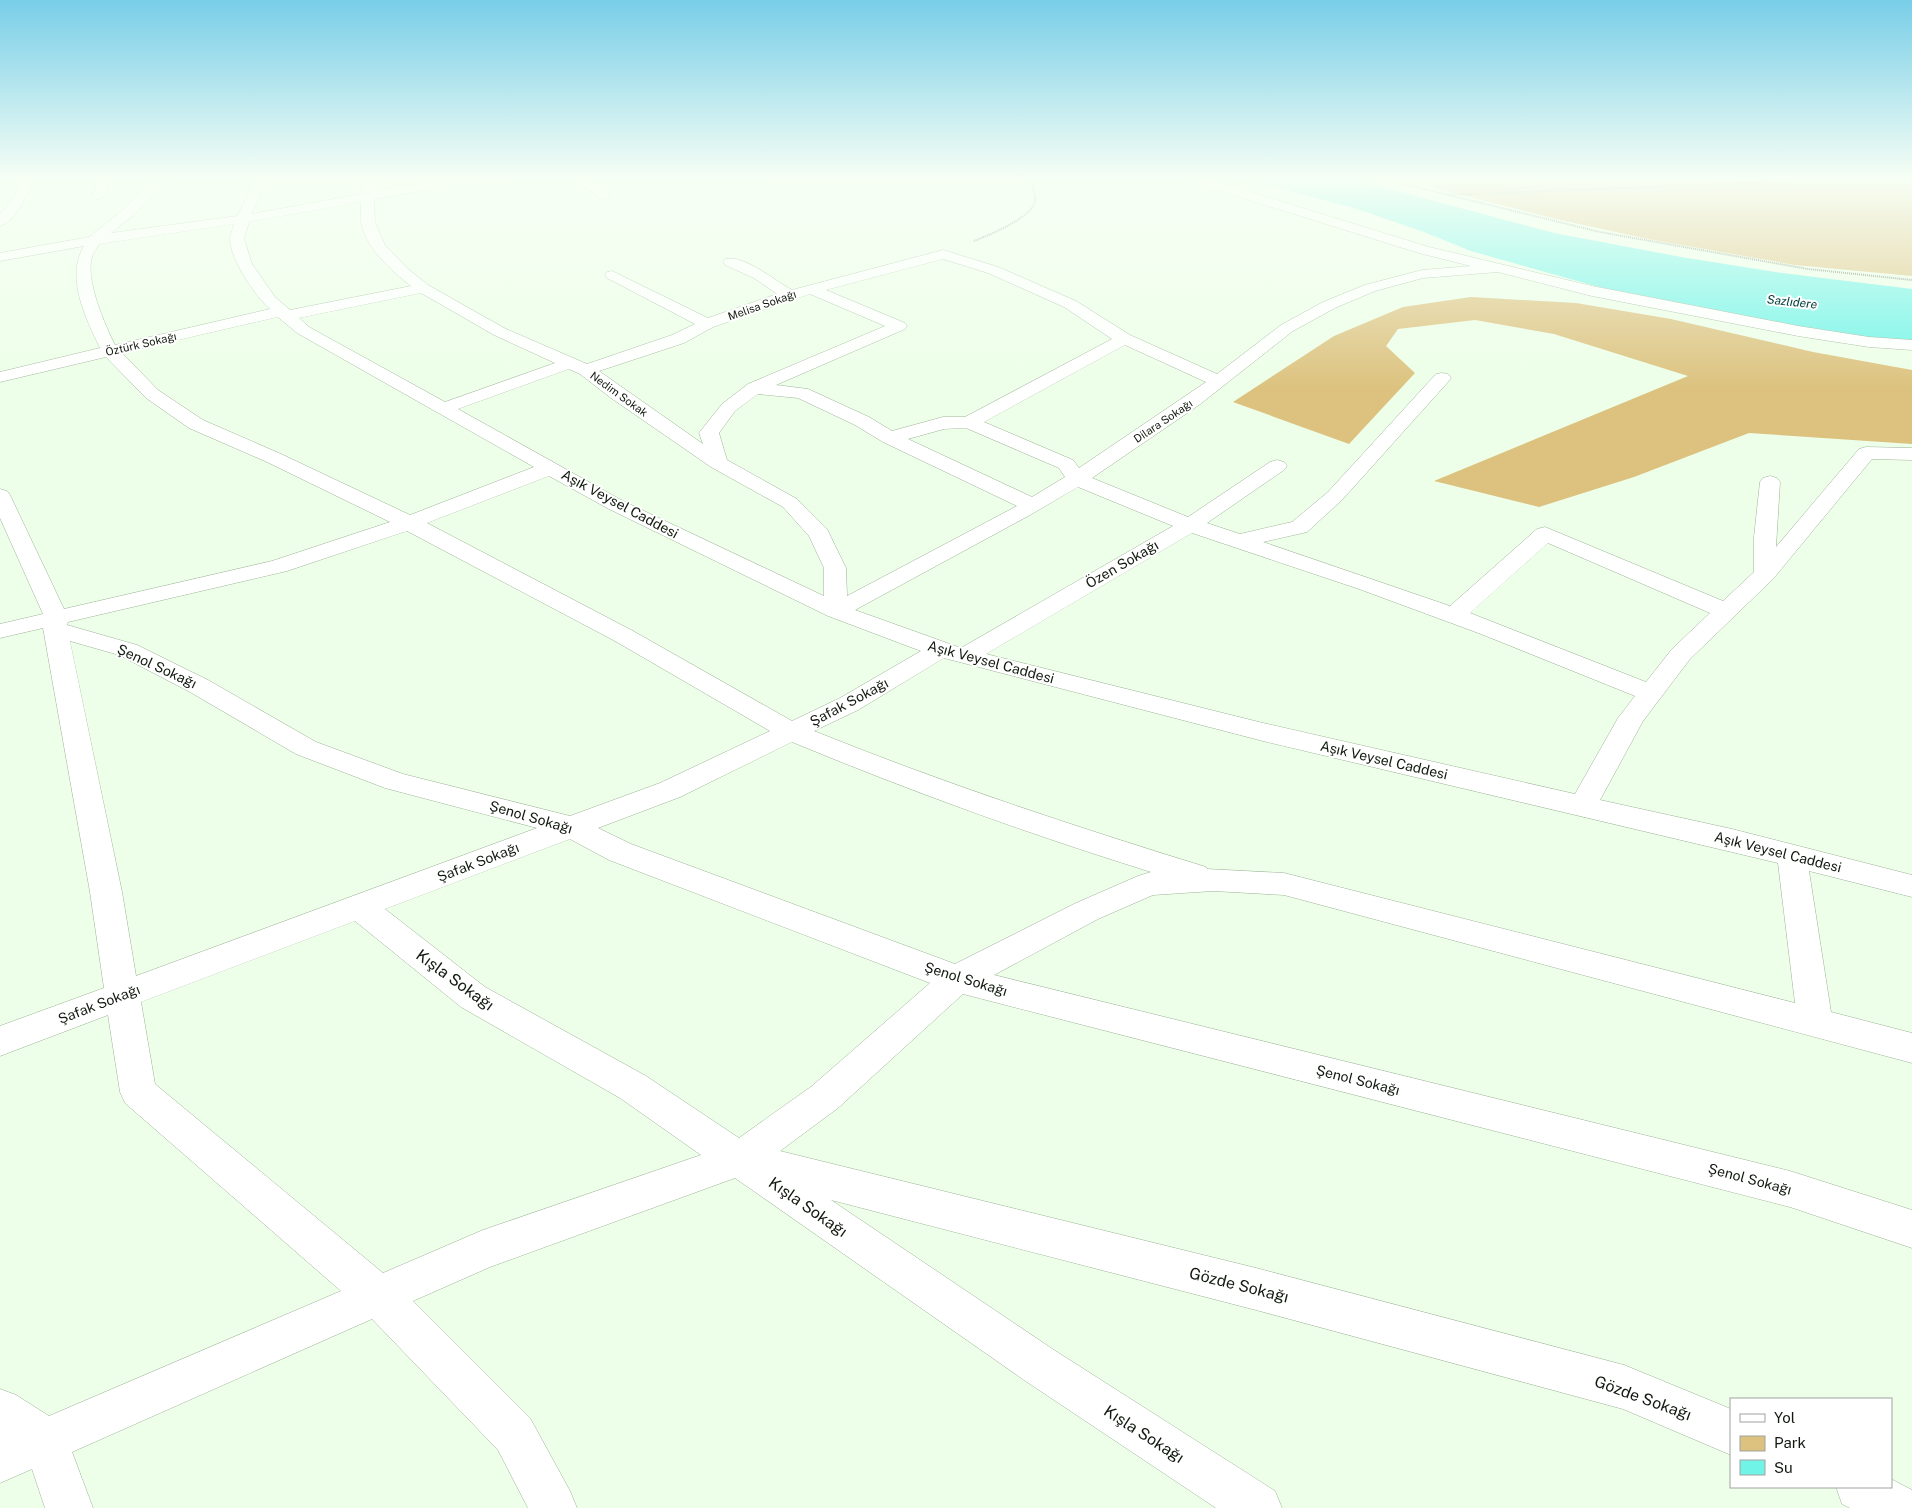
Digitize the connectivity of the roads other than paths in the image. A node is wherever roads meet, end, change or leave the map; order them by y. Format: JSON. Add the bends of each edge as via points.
{"nodes":[{"id":1,"x":46,"y":248,"type":"edge"},
{"id":2,"x":90,"y":248,"type":"edge"},
{"id":3,"x":241,"y":248,"type":"edge"},
{"id":4,"x":380,"y":248,"type":"edge"},
{"id":5,"x":1419,"y":248,"type":"edge"},
{"id":6,"x":0,"y":257,"type":"edge"},
{"id":7,"x":730,"y":262,"type":"dead end"},
{"id":8,"x":1498,"y":268,"type":"junction"},
{"id":9,"x":612,"y":275,"type":"dead end"},
{"id":10,"x":423,"y":288,"type":"junction"},
{"id":11,"x":810,"y":289,"type":"junction"},
{"id":12,"x":790,"y":294,"type":"junction"},
{"id":13,"x":284,"y":313,"type":"junction"},
{"id":14,"x":707,"y":324,"type":"junction"},
{"id":15,"x":1124,"y":339,"type":"junction"},
{"id":16,"x":1912,"y":345,"type":"edge"},
{"id":17,"x":110,"y":351,"type":"junction"},
{"id":18,"x":578,"y":367,"type":"junction"},
{"id":19,"x":0,"y":377,"type":"edge"},
{"id":20,"x":1442,"y":378,"type":"dead end"},
{"id":21,"x":1219,"y":381,"type":"junction"},
{"id":22,"x":754,"y":388,"type":"junction"},
{"id":23,"x":444,"y":408,"type":"junction"},
{"id":24,"x":969,"y":422,"type":"junction"},
{"id":25,"x":890,"y":438,"type":"junction"},
{"id":26,"x":1912,"y":454,"type":"edge"},
{"id":27,"x":718,"y":463,"type":"junction"},
{"id":28,"x":1277,"y":466,"type":"dead end"},
{"id":29,"x":551,"y":468,"type":"junction"},
{"id":30,"x":1077,"y":479,"type":"junction"},
{"id":31,"x":1770,"y":482,"type":"dead end"},
{"id":32,"x":0,"y":495,"type":"edge"},
{"id":33,"x":1034,"y":505,"type":"junction"},
{"id":34,"x":409,"y":523,"type":"junction"},
{"id":35,"x":1190,"y":525,"type":"junction"},
{"id":36,"x":1239,"y":541,"type":"junction"},
{"id":37,"x":1765,"y":574,"type":"junction"},
{"id":38,"x":836,"y":611,"type":"junction"},
{"id":39,"x":1726,"y":611,"type":"junction"},
{"id":40,"x":1454,"y":616,"type":"junction"},
{"id":41,"x":56,"y":623,"type":"junction"},
{"id":42,"x":0,"y":631,"type":"edge"},
{"id":43,"x":952,"y":653,"type":"junction"},
{"id":44,"x":1651,"y":693,"type":"junction"},
{"id":45,"x":791,"y":732,"type":"junction"},
{"id":46,"x":1582,"y":806,"type":"junction"},
{"id":47,"x":572,"y":827,"type":"junction"},
{"id":48,"x":1792,"y":855,"type":"junction"},
{"id":49,"x":1213,"y":880,"type":"junction"},
{"id":50,"x":1912,"y":886,"type":"edge"},
{"id":51,"x":359,"y":906,"type":"junction"},
{"id":52,"x":958,"y":979,"type":"junction"},
{"id":53,"x":122,"y":995,"type":"junction"},
{"id":54,"x":1815,"y":1023,"type":"junction"},
{"id":55,"x":0,"y":1041,"type":"edge"},
{"id":56,"x":1912,"y":1048,"type":"edge"},
{"id":57,"x":740,"y":1160,"type":"junction"},
{"id":58,"x":1912,"y":1229,"type":"edge"},
{"id":59,"x":378,"y":1296,"type":"junction"},
{"id":60,"x":0,"y":1411,"type":"edge"},
{"id":61,"x":1730,"y":1432,"type":"edge"},
{"id":62,"x":46,"y":1440,"type":"junction"},
{"id":63,"x":0,"y":1460,"type":"edge"},
{"id":64,"x":1860,"y":1488,"type":"edge"},
{"id":65,"x":69,"y":1508,"type":"edge"},
{"id":66,"x":553,"y":1508,"type":"edge"},
{"id":67,"x":1258,"y":1508,"type":"edge"},
{"id":68,"x":1897,"y":1508,"type":"edge"}],
"edges":[{"from":1,"to":6,"type":"street"},
{"from":2,"to":17,"type":"street","via":[[84,258],[85,284],[94,318]]},
{"from":3,"to":13,"type":"street","name":"Aşık Veysel Caddesi","via":[[245,264],[270,300]]},
{"from":4,"to":10,"type":"street","name":"Nedim Sokak"},
{"from":5,"to":8,"type":"street"},
{"from":7,"to":12,"type":"street","via":[[759,274]]},
{"from":8,"to":16,"type":"street","via":[[1592,291],[1798,331]]},
{"from":8,"to":21,"type":"street","name":"Dilara Sokağı","via":[[1422,274],[1370,288],[1286,328]]},
{"from":9,"to":14,"type":"street"},
{"from":10,"to":13,"type":"street","name":"Öztürk Sokağı"},
{"from":10,"to":18,"type":"street","name":"Nedim Sokak","via":[[500,332]]},
{"from":11,"to":12,"type":"street","name":"Melisa Sokağı"},
{"from":11,"to":15,"type":"street","name":"Melisa Sokağı","via":[[943,254],[993,270],[1070,304]]},
{"from":11,"to":22,"type":"street","via":[[899,326]]},
{"from":12,"to":14,"type":"street","name":"Melisa Sokağı"},
{"from":13,"to":17,"type":"street","name":"Öztürk Sokağı"},
{"from":13,"to":23,"type":"street","name":"Aşık Veysel Caddesi","via":[[303,330]]},
{"from":14,"to":18,"type":"street","name":"Melisa Sokağı","via":[[678,339]]},
{"from":15,"to":21,"type":"street"},
{"from":15,"to":24,"type":"street"},
{"from":17,"to":19,"type":"street","name":"Öztürk Sokağı"},
{"from":17,"to":34,"type":"street","via":[[152,394],[196,424]]},
{"from":18,"to":23,"type":"street","name":"Melisa Sokağı"},
{"from":18,"to":27,"type":"street","name":"Nedim Sokak"},
{"from":20,"to":36,"type":"street","via":[[1334,496],[1299,527]]},
{"from":21,"to":30,"type":"street","name":"Dilara Sokağı"},
{"from":22,"to":25,"type":"street","via":[[802,393]]},
{"from":22,"to":27,"type":"street","via":[[722,412],[709,433]]},
{"from":23,"to":29,"type":"street","name":"Aşık Veysel Caddesi"},
{"from":24,"to":25,"type":"street","via":[[943,423]]},
{"from":24,"to":30,"type":"street","via":[[1066,464]]},
{"from":25,"to":33,"type":"street"},
{"from":26,"to":37,"type":"street","via":[[1866,453]]},
{"from":27,"to":38,"type":"street","name":"Nedim Sokak","via":[[790,503],[818,534],[835,568]]},
{"from":28,"to":35,"type":"street","name":"Özen Sokağı"},
{"from":29,"to":34,"type":"street"},
{"from":29,"to":38,"type":"street","name":"Aşık Veysel Caddesi","via":[[616,505]]},
{"from":30,"to":33,"type":"street","name":"Dilara Sokağı"},
{"from":30,"to":35,"type":"street"},
{"from":31,"to":37,"type":"street"},
{"from":32,"to":41,"type":"street"},
{"from":33,"to":38,"type":"street","name":"Dilara Sokağı"},
{"from":34,"to":41,"type":"street","via":[[279,566]]},
{"from":34,"to":45,"type":"street","via":[[624,636]]},
{"from":35,"to":36,"type":"street"},
{"from":35,"to":43,"type":"street","name":"Özen Sokağı"},
{"from":36,"to":40,"type":"street"},
{"from":37,"to":39,"type":"street"},
{"from":38,"to":43,"type":"street","name":"Aşık Veysel Caddesi"},
{"from":39,"to":40,"type":"street","via":[[1545,534]]},
{"from":39,"to":44,"type":"street","via":[[1682,654]]},
{"from":40,"to":44,"type":"street"},
{"from":41,"to":42,"type":"street"},
{"from":41,"to":47,"type":"street","name":"Şenol Sokağı","via":[[128,650],[199,686],[306,748],[395,781]]},
{"from":41,"to":53,"type":"street"},
{"from":43,"to":45,"type":"street","name":"Şafak Sokağı"},
{"from":43,"to":46,"type":"street","name":"Aşık Veysel Caddesi","via":[[1263,732]]},
{"from":44,"to":46,"type":"street","via":[[1631,718]]},
{"from":45,"to":47,"type":"street","name":"Şafak Sokağı","via":[[670,790]]},
{"from":45,"to":49,"type":"street","via":[[896,775],[1045,828]]},
{"from":46,"to":48,"type":"street","name":"Aşık Veysel Caddesi"},
{"from":47,"to":51,"type":"street","name":"Şafak Sokağı"},
{"from":47,"to":52,"type":"street","name":"Şenol Sokağı","via":[[620,852]]},
{"from":48,"to":50,"type":"street","name":"Aşık Veysel Caddesi"},
{"from":48,"to":54,"type":"street"},
{"from":49,"to":52,"type":"street","via":[[1149,884],[1087,910]]},
{"from":49,"to":54,"type":"street","via":[[1284,884]]},
{"from":51,"to":53,"type":"street","name":"Şafak Sokağı"},
{"from":51,"to":57,"type":"street","name":"Kışla Sokağı","via":[[473,997],[633,1087]]},
{"from":52,"to":57,"type":"street","via":[[825,1097]]},
{"from":52,"to":58,"type":"street","name":"Şenol Sokağı","via":[[1790,1189]]},
{"from":53,"to":55,"type":"street","name":"Şafak Sokağı"},
{"from":53,"to":59,"type":"street","via":[[138,1092]]},
{"from":54,"to":56,"type":"street"},
{"from":57,"to":59,"type":"street","via":[[483,1250]]},
{"from":57,"to":61,"type":"street","name":"Gözde Sokağı","via":[[1256,1289],[1624,1387]]},
{"from":57,"to":67,"type":"street","name":"Kışla Sokağı","via":[[1038,1365]]},
{"from":59,"to":62,"type":"street"},
{"from":59,"to":66,"type":"street","via":[[514,1434]]},
{"from":60,"to":62,"type":"street"},
{"from":62,"to":63,"type":"street"},
{"from":62,"to":65,"type":"street"},
{"from":64,"to":68,"type":"street"}]}
